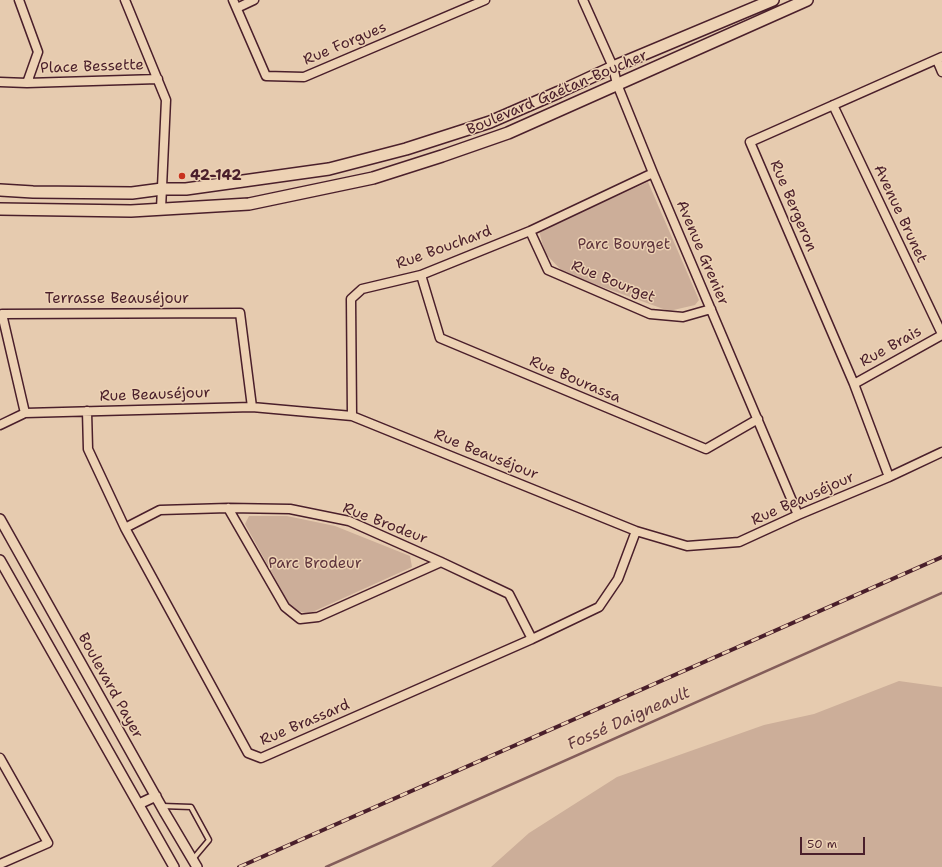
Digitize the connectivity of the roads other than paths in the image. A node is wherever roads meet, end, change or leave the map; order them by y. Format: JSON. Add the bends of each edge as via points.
{"nodes":[{"id":1,"x":19,"y":0,"type":"edge"},
{"id":2,"x":125,"y":0,"type":"edge"},
{"id":3,"x":254,"y":0,"type":"edge"},
{"id":4,"x":485,"y":0,"type":"edge"},
{"id":5,"x":583,"y":0,"type":"edge"},
{"id":6,"x":773,"y":0,"type":"edge"},
{"id":7,"x":807,"y":0,"type":"edge"},
{"id":8,"x":235,"y":4,"type":"edge"},
{"id":9,"x":940,"y":59,"type":"edge"},
{"id":10,"x":613,"y":67,"type":"junction"},
{"id":11,"x":942,"y":72,"type":"edge"},
{"id":12,"x":158,"y":79,"type":"junction"},
{"id":13,"x":0,"y":82,"type":"edge"},
{"id":14,"x":27,"y":83,"type":"junction"},
{"id":15,"x":617,"y":84,"type":"junction"},
{"id":16,"x":833,"y":105,"type":"junction"},
{"id":17,"x":653,"y":173,"type":"junction"},
{"id":18,"x":162,"y":189,"type":"junction"},
{"id":19,"x":0,"y":190,"type":"edge"},
{"id":20,"x":0,"y":209,"type":"edge"},
{"id":21,"x":161,"y":209,"type":"junction"},
{"id":22,"x":530,"y":231,"type":"junction"},
{"id":23,"x":421,"y":275,"type":"junction"},
{"id":24,"x":711,"y":309,"type":"junction"},
{"id":25,"x":942,"y":335,"type":"edge"},
{"id":26,"x":854,"y":384,"type":"junction"},
{"id":27,"x":252,"y":407,"type":"junction"},
{"id":28,"x":87,"y":411,"type":"junction"},
{"id":29,"x":25,"y":412,"type":"junction"},
{"id":30,"x":352,"y":416,"type":"junction"},
{"id":31,"x":758,"y":419,"type":"junction"},
{"id":32,"x":0,"y":425,"type":"edge"},
{"id":33,"x":942,"y":452,"type":"edge"},
{"id":34,"x":890,"y":477,"type":"junction"},
{"id":35,"x":228,"y":508,"type":"junction"},
{"id":36,"x":798,"y":515,"type":"junction"},
{"id":37,"x":0,"y":519,"type":"edge"},
{"id":38,"x":124,"y":528,"type":"junction"},
{"id":39,"x":636,"y":531,"type":"junction"},
{"id":40,"x":4,"y":534,"type":"edge"},
{"id":41,"x":0,"y":560,"type":"edge"},
{"id":42,"x":442,"y":562,"type":"junction"},
{"id":43,"x":532,"y":638,"type":"junction"},
{"id":44,"x":0,"y":758,"type":"edge"},
{"id":45,"x":156,"y":796,"type":"junction"},
{"id":46,"x":139,"y":804,"type":"junction"},
{"id":47,"x":162,"y":806,"type":"junction"},
{"id":48,"x":195,"y":863,"type":"edge"},
{"id":49,"x":0,"y":864,"type":"edge"},
{"id":50,"x":174,"y":867,"type":"edge"}],
"edges":[{"from":1,"to":14,"type":"street","name":"Place Bessette","via":[[38,52]]},
{"from":2,"to":12,"type":"street"},
{"from":3,"to":8,"type":"street"},
{"from":4,"to":8,"type":"street","name":"Rue Forgues","via":[[304,77],[266,76]]},
{"from":5,"to":10,"type":"street","name":"Avenue Grenier"},
{"from":6,"to":10,"type":"main road","name":"Boulevard Gaétan-Boucher"},
{"from":7,"to":15,"type":"main road","name":"Boulevard Gaétan-Boucher"},
{"from":9,"to":11,"type":"street"},
{"from":9,"to":16,"type":"street","name":"Rue Bergeron"},
{"from":10,"to":15,"type":"street","name":"Avenue Grenier"},
{"from":10,"to":18,"type":"main road","name":"Boulevard Gaétan-Boucher","via":[[490,122],[406,149],[329,169],[186,189]]},
{"from":12,"to":14,"type":"street","name":"Place Bessette"},
{"from":12,"to":18,"type":"street","via":[[166,100]]},
{"from":13,"to":14,"type":"street","name":"Place Bessette"},
{"from":15,"to":17,"type":"street","name":"Avenue Grenier"},
{"from":15,"to":21,"type":"main road","name":"Boulevard Gaétan-Boucher","via":[[508,133],[373,178],[249,204]]},
{"from":16,"to":25,"type":"street","name":"Avenue Brunet"},
{"from":16,"to":26,"type":"street","name":"Rue Bergeron","via":[[750,142]]},
{"from":17,"to":22,"type":"street","name":"Rue Bouchard"},
{"from":17,"to":24,"type":"street","name":"Avenue Grenier"},
{"from":18,"to":19,"type":"main road","name":"Boulevard Gaétan-Boucher","via":[[132,193]]},
{"from":18,"to":21,"type":"street"},
{"from":20,"to":21,"type":"main road","name":"Boulevard Gaétan-Boucher"},
{"from":22,"to":23,"type":"street","name":"Rue Bouchard"},
{"from":22,"to":24,"type":"street","name":"Rue Bourget","via":[[548,270],[578,283],[650,314],[684,317]]},
{"from":23,"to":30,"type":"street","name":"Rue Bouchard","via":[[362,289],[351,300]]},
{"from":23,"to":31,"type":"street","name":"Rue Bourassa","via":[[440,338],[706,449]]},
{"from":24,"to":31,"type":"street","name":"Avenue Grenier"},
{"from":25,"to":26,"type":"street","name":"Rue Brais"},
{"from":26,"to":34,"type":"street","name":"Rue Bergeron"},
{"from":27,"to":28,"type":"street","name":"Rue Beauséjour"},
{"from":27,"to":29,"type":"street","name":"Terrasse Beauséjour","via":[[240,313],[2,314]]},
{"from":27,"to":30,"type":"street","name":"Rue Beauséjour"},
{"from":28,"to":29,"type":"street","name":"Rue Beauséjour"},
{"from":28,"to":38,"type":"street","name":"Rue Brassard","via":[[88,449]]},
{"from":29,"to":32,"type":"street","name":"Rue Beauséjour"},
{"from":30,"to":39,"type":"street","name":"Rue Beauséjour"},
{"from":31,"to":36,"type":"street","name":"Avenue Grenier"},
{"from":33,"to":34,"type":"street","name":"Rue Beauséjour"},
{"from":34,"to":36,"type":"street","name":"Rue Beauséjour"},
{"from":35,"to":38,"type":"street","name":"Rue Brodeur","via":[[160,510]]},
{"from":35,"to":42,"type":"street","name":"Rue Brodeur","via":[[290,509],[348,522]]},
{"from":35,"to":42,"type":"street","via":[[285,607],[300,619],[318,617]]},
{"from":36,"to":39,"type":"street","name":"Rue Beauséjour","via":[[739,542],[687,546]]},
{"from":37,"to":40,"type":"street","name":"Boulevard Payer"},
{"from":38,"to":43,"type":"street","name":"Rue Brassard","via":[[248,753],[261,758]]},
{"from":39,"to":43,"type":"street","name":"Rue Brassard","via":[[618,579],[599,607]]},
{"from":40,"to":45,"type":"street","name":"Boulevard Payer"},
{"from":41,"to":46,"type":"street"},
{"from":42,"to":43,"type":"street","name":"Rue Brodeur","via":[[509,594]]},
{"from":44,"to":49,"type":"street","via":[[48,843]]},
{"from":45,"to":46,"type":"street"},
{"from":45,"to":47,"type":"street","name":"Boulevard Payer"},
{"from":46,"to":50,"type":"street"},
{"from":47,"to":48,"type":"street","name":"Boulevard Payer"},
{"from":47,"to":48,"type":"lane","via":[[192,807],[209,840]]}]}
